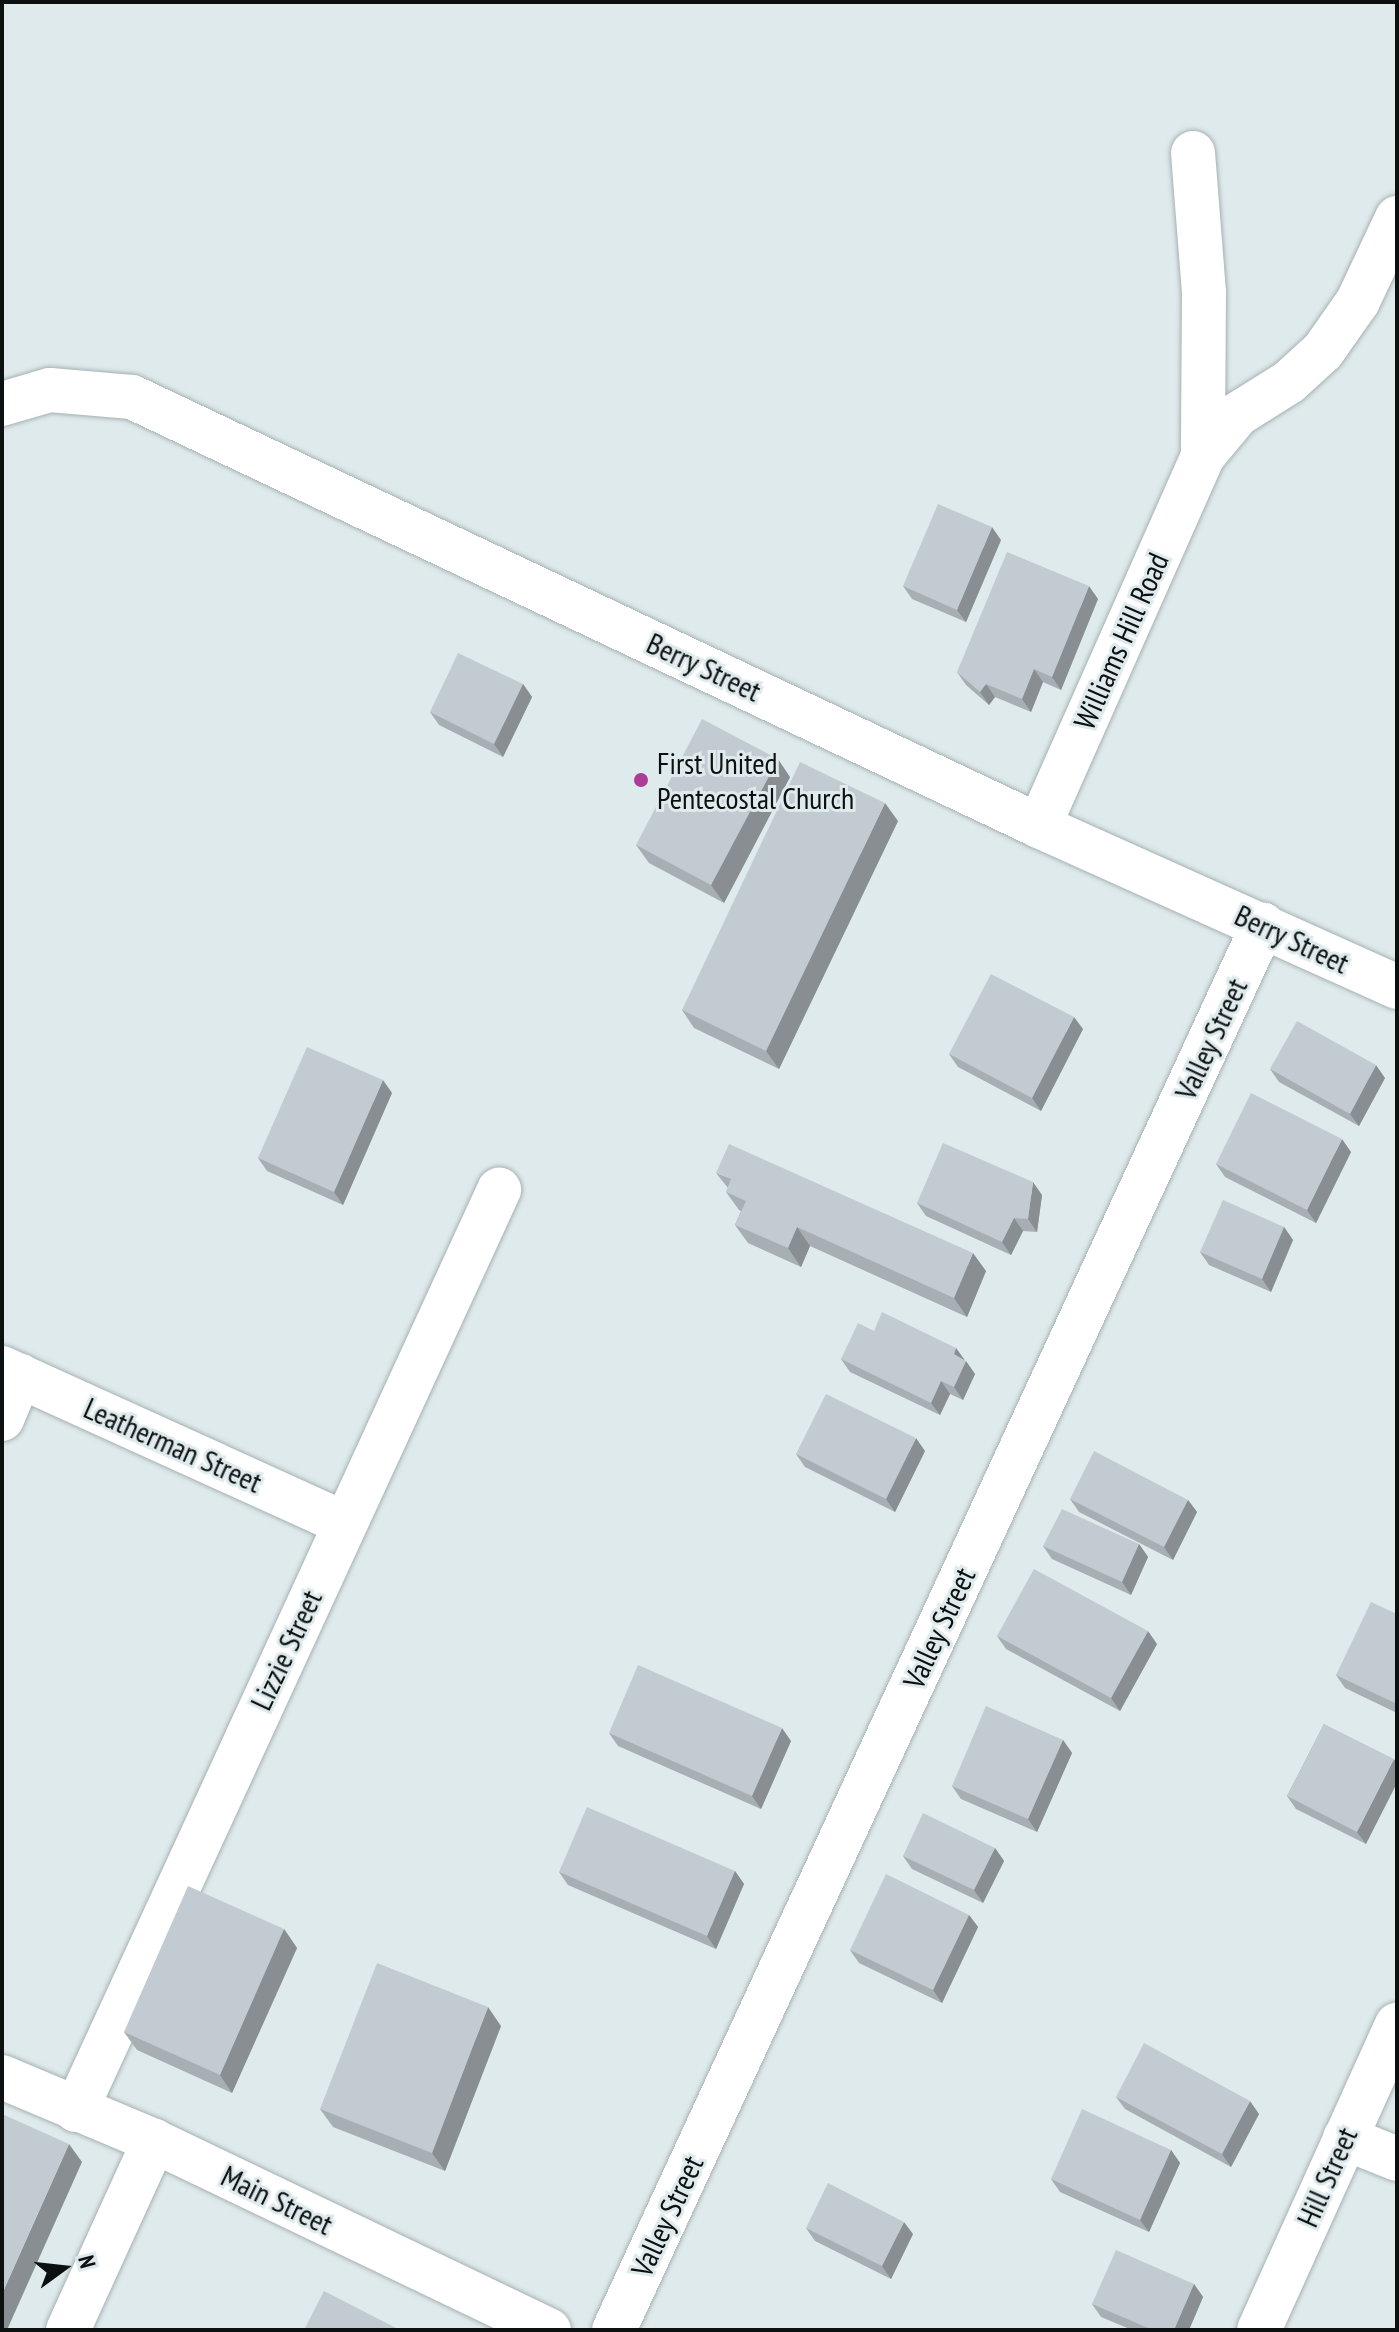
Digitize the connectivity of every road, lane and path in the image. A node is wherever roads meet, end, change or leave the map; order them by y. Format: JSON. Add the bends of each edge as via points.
{"nodes":[{"id":1,"x":1193,"y":153,"type":"dead end"},
{"id":2,"x":1397,"y":218,"type":"edge"},
{"id":3,"x":2,"y":404,"type":"edge"},
{"id":4,"x":1203,"y":456,"type":"junction"},
{"id":5,"x":1039,"y":826,"type":"junction"},
{"id":6,"x":1263,"y":925,"type":"junction"},
{"id":7,"x":1397,"y":987,"type":"edge"},
{"id":8,"x":499,"y":1190,"type":"dead end"},
{"id":9,"x":11,"y":1372,"type":"edge"},
{"id":10,"x":2,"y":1419,"type":"edge"},
{"id":11,"x":344,"y":1523,"type":"junction"},
{"id":12,"x":1397,"y":2025,"type":"edge"},
{"id":13,"x":2,"y":2077,"type":"edge"},
{"id":14,"x":76,"y":2110,"type":"junction"},
{"id":15,"x":1345,"y":2138,"type":"junction"},
{"id":16,"x":154,"y":2141,"type":"junction"},
{"id":17,"x":1397,"y":2159,"type":"edge"},
{"id":18,"x":68,"y":2330,"type":"edge"},
{"id":19,"x":549,"y":2330,"type":"edge"},
{"id":20,"x":614,"y":2330,"type":"edge"},
{"id":21,"x":1259,"y":2330,"type":"edge"}],
"edges":[{"from":1,"to":4,"type":"street","name":"Williams Hill Road","via":[[1204,293]]},
{"from":2,"to":4,"type":"street","name":"Williams Hill Road","via":[[1358,301],[1323,351],[1289,382],[1238,414]]},
{"from":3,"to":5,"type":"street","name":"Berry Street","via":[[50,390],[132,397]]},
{"from":4,"to":5,"type":"street","name":"Williams Hill Road"},
{"from":5,"to":6,"type":"street","name":"Berry Street"},
{"from":6,"to":7,"type":"street","name":"Berry Street"},
{"from":6,"to":20,"type":"street","name":"Valley Street"},
{"from":8,"to":11,"type":"street","name":"Lizzie Street"},
{"from":9,"to":10,"type":"street"},
{"from":9,"to":11,"type":"street","name":"Leatherman Street"},
{"from":11,"to":14,"type":"street","name":"Lizzie Street"},
{"from":12,"to":15,"type":"street","name":"Hill Street"},
{"from":13,"to":14,"type":"street","name":"Main Street"},
{"from":14,"to":16,"type":"street","name":"Main Street"},
{"from":15,"to":17,"type":"street"},
{"from":15,"to":21,"type":"street","name":"Hill Street"},
{"from":16,"to":18,"type":"street"},
{"from":16,"to":19,"type":"street","name":"Main Street"}]}
